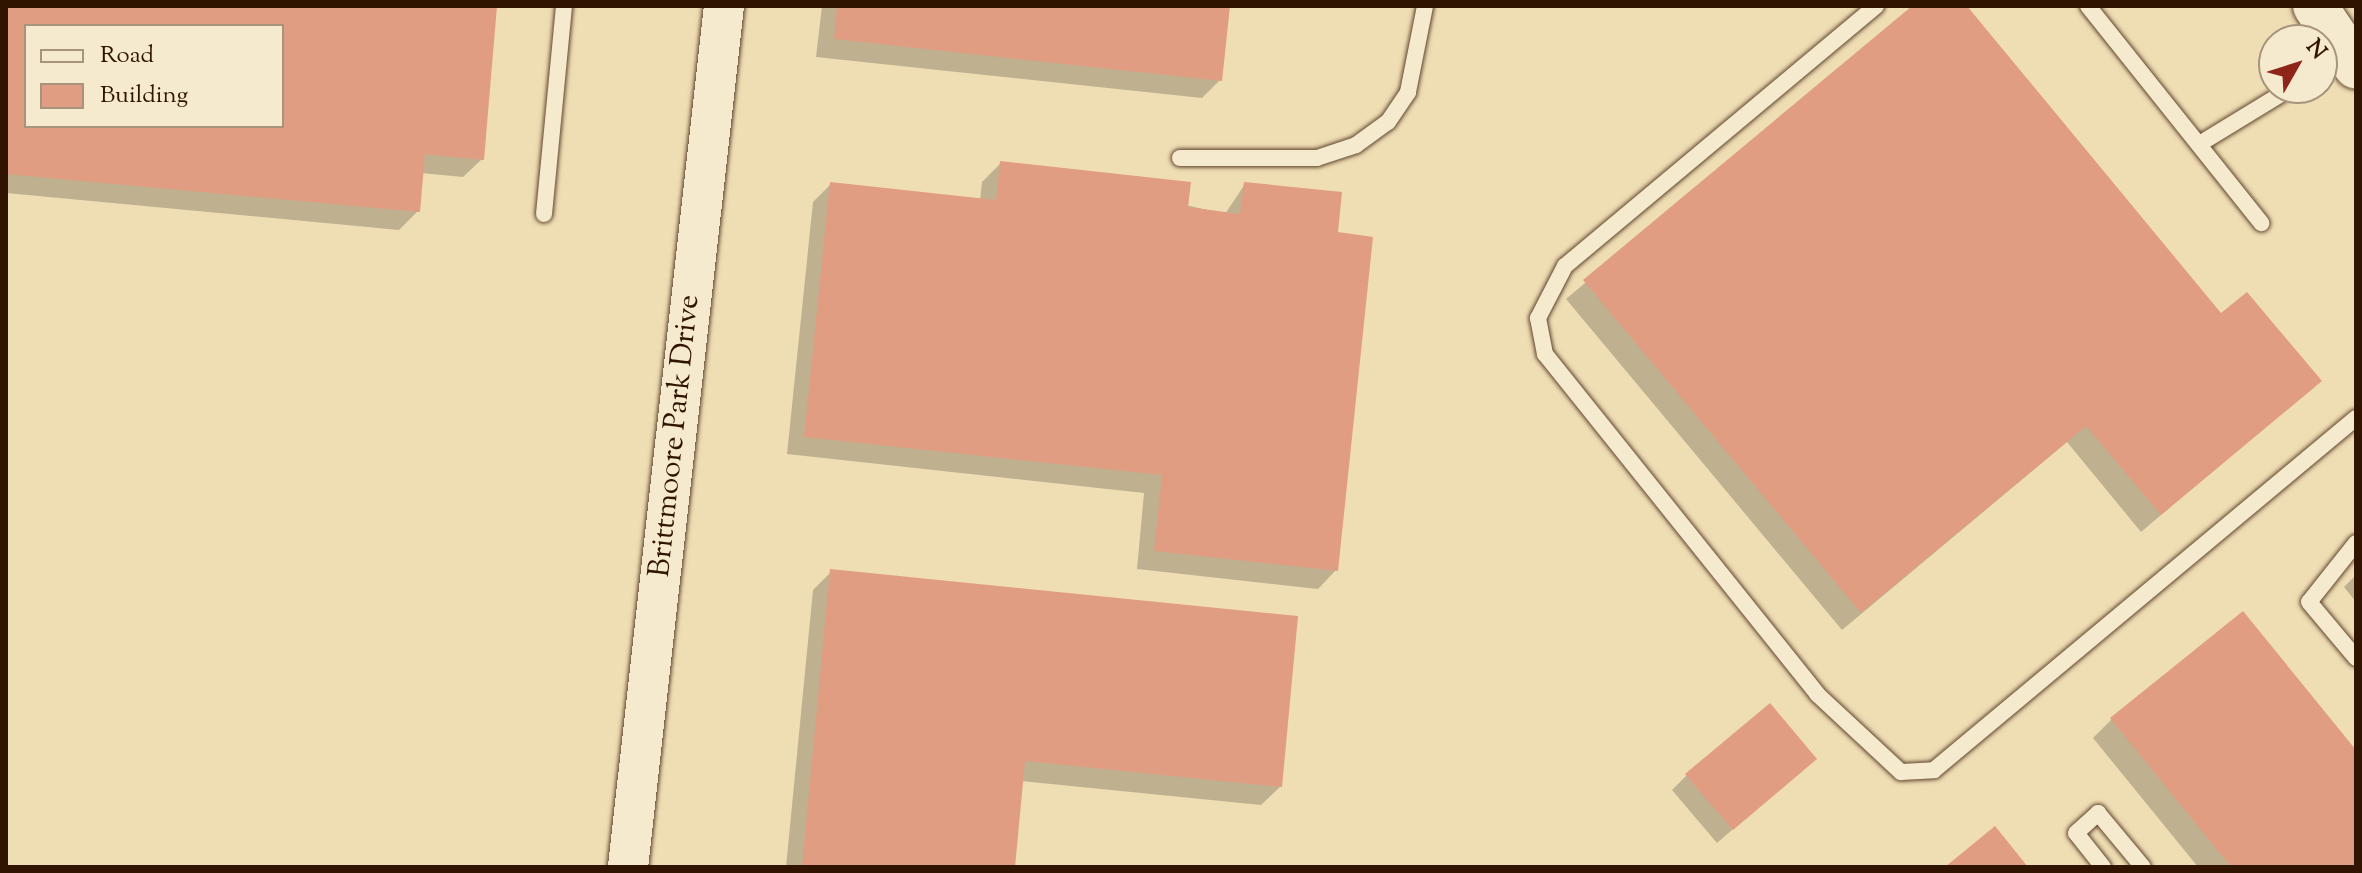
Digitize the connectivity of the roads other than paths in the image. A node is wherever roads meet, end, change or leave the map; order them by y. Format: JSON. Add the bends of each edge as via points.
{"nodes":[{"id":1,"x":564,"y":6,"type":"edge"},
{"id":2,"x":724,"y":6,"type":"edge"},
{"id":3,"x":1425,"y":6,"type":"edge"},
{"id":4,"x":1876,"y":6,"type":"edge"},
{"id":5,"x":2088,"y":6,"type":"edge"},
{"id":6,"x":2315,"y":6,"type":"edge"},
{"id":7,"x":2345,"y":60,"type":"edge"},
{"id":8,"x":2265,"y":104,"type":"edge"},
{"id":9,"x":2201,"y":143,"type":"junction"},
{"id":10,"x":1180,"y":158,"type":"dead end"},
{"id":11,"x":544,"y":214,"type":"dead end"},
{"id":12,"x":2261,"y":223,"type":"dead end"},
{"id":13,"x":2356,"y":418,"type":"edge"},
{"id":14,"x":2356,"y":543,"type":"edge"},
{"id":15,"x":2356,"y":658,"type":"edge"},
{"id":16,"x":628,"y":867,"type":"edge"},
{"id":17,"x":2103,"y":867,"type":"edge"},
{"id":18,"x":2143,"y":867,"type":"edge"}],
"edges":[{"from":1,"to":11,"type":"lane"},
{"from":2,"to":16,"type":"street","name":"Brittmoore Park Drive"},
{"from":3,"to":10,"type":"lane","via":[[1408,92],[1388,122],[1356,145],[1317,158]]},
{"from":4,"to":13,"type":"lane","via":[[1565,266],[1538,318],[1545,354],[1817,694],[1901,772],[1934,770]]},
{"from":5,"to":9,"type":"lane"},
{"from":6,"to":7,"type":"main road"},
{"from":8,"to":9,"type":"lane"},
{"from":9,"to":12,"type":"lane"},
{"from":14,"to":15,"type":"lane","via":[[2309,602]]},
{"from":17,"to":18,"type":"lane","via":[[2076,833],[2098,813]]}]}
